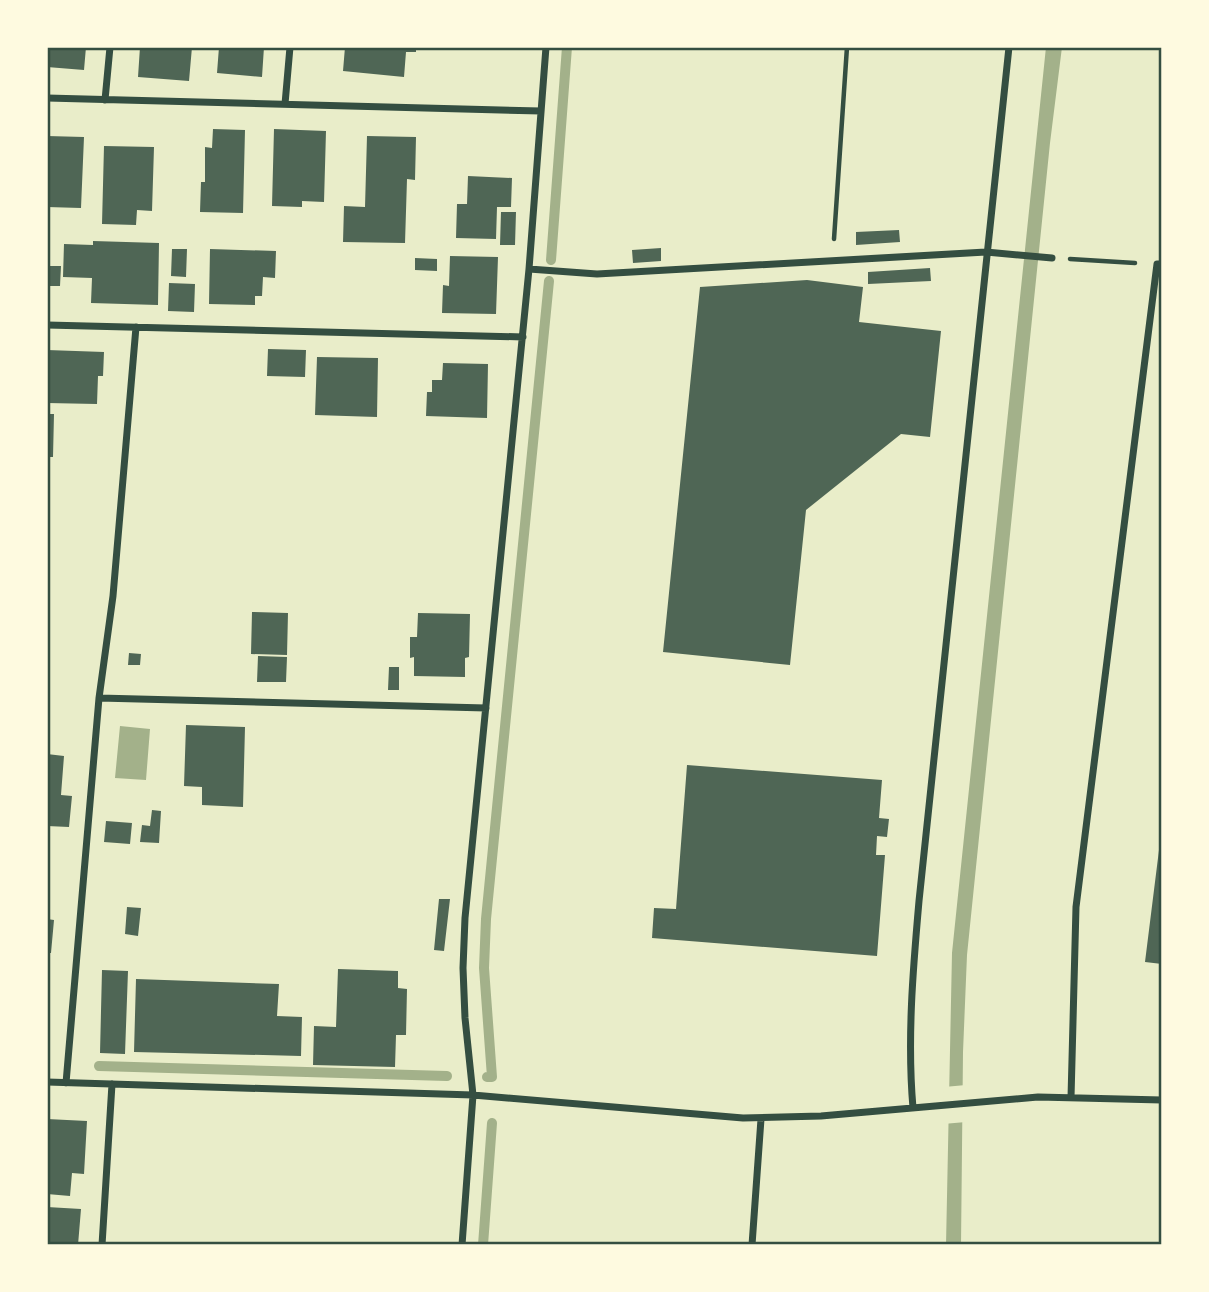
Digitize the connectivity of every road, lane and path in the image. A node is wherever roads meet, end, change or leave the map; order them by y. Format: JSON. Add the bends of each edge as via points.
{"nodes":[{"id":1,"x":110,"y":47,"type":"edge"},
{"id":2,"x":290,"y":47,"type":"edge"},
{"id":3,"x":546,"y":47,"type":"edge"},
{"id":4,"x":847,"y":47,"type":"edge"},
{"id":5,"x":1009,"y":47,"type":"edge"},
{"id":6,"x":47,"y":98,"type":"edge"},
{"id":7,"x":105,"y":100,"type":"junction"},
{"id":8,"x":285,"y":104,"type":"junction"},
{"id":9,"x":541,"y":111,"type":"junction"},
{"id":10,"x":986,"y":251,"type":"junction"},
{"id":11,"x":1052,"y":258,"type":"joint"},
{"id":12,"x":832,"y":261,"type":"junction"},
{"id":13,"x":1159,"y":264,"type":"edge"},
{"id":14,"x":530,"y":269,"type":"junction"},
{"id":15,"x":47,"y":324,"type":"edge"},
{"id":16,"x":136,"y":327,"type":"junction"},
{"id":17,"x":523,"y":337,"type":"junction"},
{"id":18,"x":99,"y":698,"type":"junction"},
{"id":19,"x":486,"y":708,"type":"junction"},
{"id":20,"x":47,"y":1082,"type":"edge"},
{"id":21,"x":66,"y":1083,"type":"junction"},
{"id":22,"x":112,"y":1084,"type":"junction"},
{"id":23,"x":472,"y":1095,"type":"junction"},
{"id":24,"x":1071,"y":1098,"type":"junction"},
{"id":25,"x":1162,"y":1100,"type":"edge"},
{"id":26,"x":913,"y":1108,"type":"junction"},
{"id":27,"x":761,"y":1119,"type":"junction"},
{"id":28,"x":102,"y":1245,"type":"edge"},
{"id":29,"x":462,"y":1245,"type":"edge"},
{"id":30,"x":752,"y":1245,"type":"edge"}],
"edges":[{"from":1,"to":7,"type":"street"},
{"from":2,"to":8,"type":"street"},
{"from":3,"to":9,"type":"street"},
{"from":4,"to":12,"type":"path"},
{"from":5,"to":10,"type":"street"},
{"from":6,"to":7,"type":"street"},
{"from":7,"to":8,"type":"street"},
{"from":8,"to":9,"type":"street"},
{"from":9,"to":14,"type":"street"},
{"from":10,"to":11,"type":"street"},
{"from":10,"to":12,"type":"street"},
{"from":10,"to":26,"type":"street","via":[[916,938]]},
{"from":11,"to":13,"type":"path"},
{"from":12,"to":14,"type":"street","via":[[597,274]]},
{"from":13,"to":24,"type":"street","via":[[1076,907]]},
{"from":14,"to":17,"type":"street"},
{"from":15,"to":16,"type":"street"},
{"from":16,"to":17,"type":"street"},
{"from":16,"to":18,"type":"street","via":[[113,596]]},
{"from":17,"to":19,"type":"street"},
{"from":18,"to":19,"type":"street"},
{"from":18,"to":21,"type":"street"},
{"from":19,"to":23,"type":"street","via":[[463,968]]},
{"from":20,"to":21,"type":"street"},
{"from":21,"to":22,"type":"street"},
{"from":22,"to":23,"type":"street"},
{"from":22,"to":28,"type":"street"},
{"from":23,"to":27,"type":"street"},
{"from":23,"to":29,"type":"street"},
{"from":24,"to":25,"type":"street"},
{"from":24,"to":26,"type":"street"},
{"from":26,"to":27,"type":"street"},
{"from":27,"to":30,"type":"street"}]}
